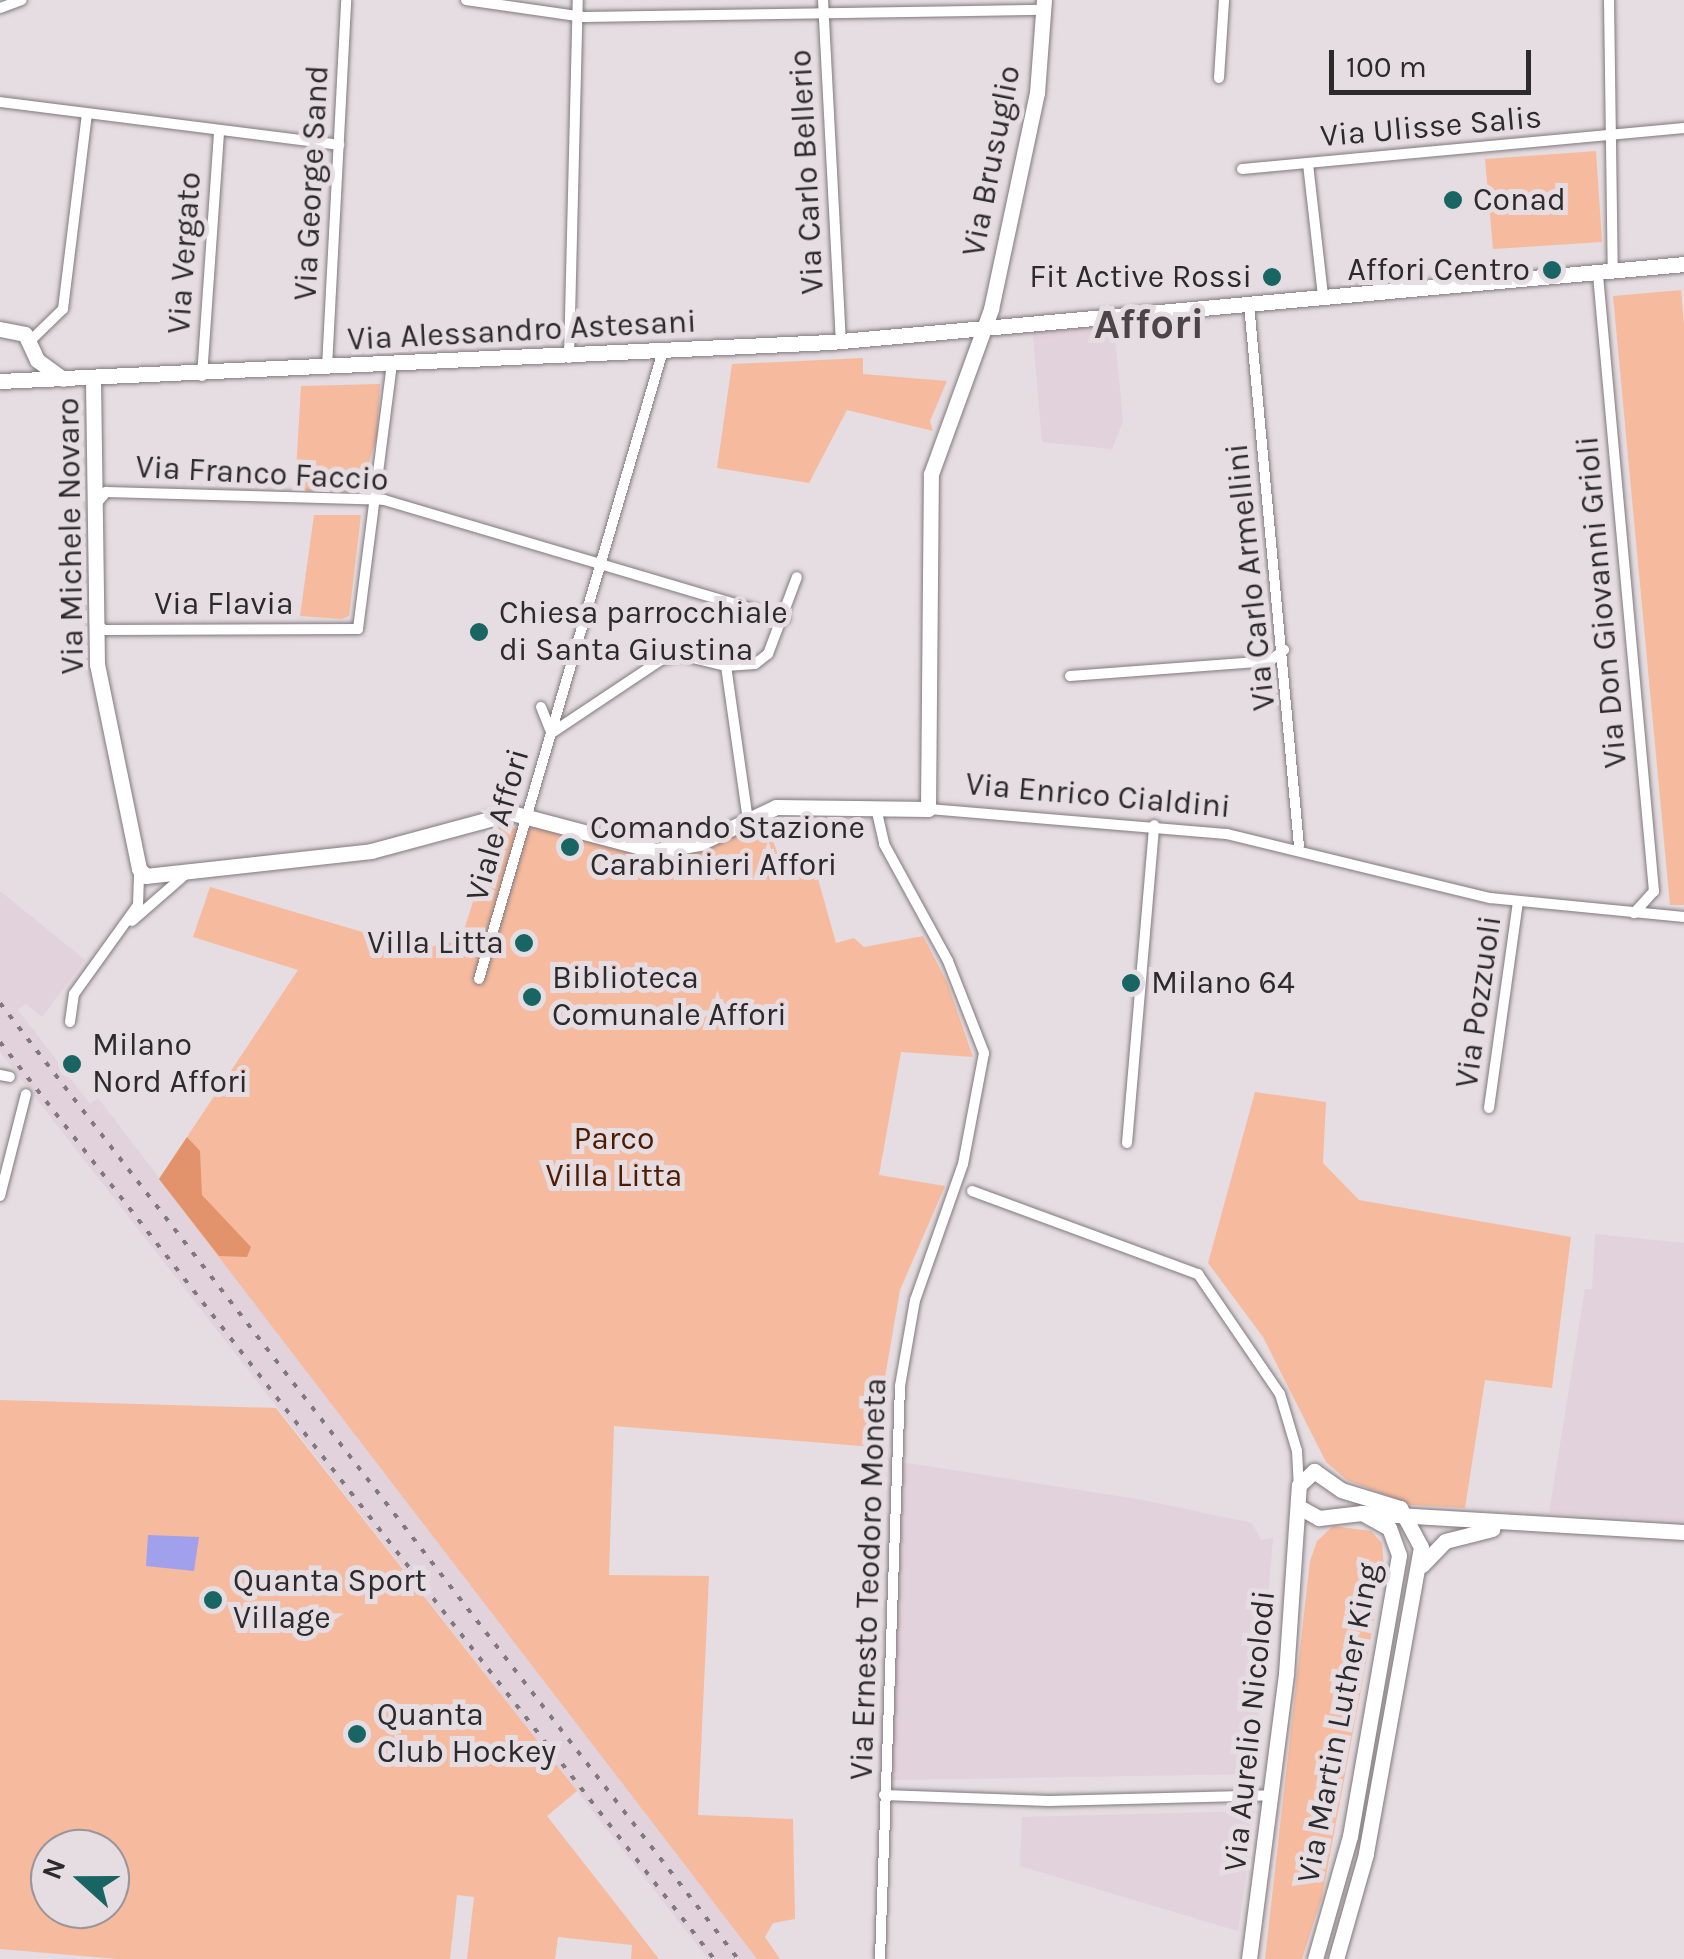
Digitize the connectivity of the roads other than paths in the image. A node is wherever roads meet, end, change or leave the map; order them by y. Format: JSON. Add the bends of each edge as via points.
{"nodes":[{"id":1,"x":22,"y":0,"type":"edge"},
{"id":2,"x":346,"y":0,"type":"edge"},
{"id":3,"x":466,"y":0,"type":"edge"},
{"id":4,"x":578,"y":0,"type":"edge"},
{"id":5,"x":823,"y":0,"type":"edge"},
{"id":6,"x":1224,"y":0,"type":"edge"},
{"id":7,"x":1609,"y":0,"type":"edge"},
{"id":8,"x":1044,"y":5,"type":"edge"},
{"id":9,"x":0,"y":8,"type":"edge"},
{"id":10,"x":823,"y":13,"type":"junction"},
{"id":11,"x":576,"y":16,"type":"junction"},
{"id":12,"x":1219,"y":78,"type":"dead end"},
{"id":13,"x":0,"y":102,"type":"edge"},
{"id":14,"x":87,"y":114,"type":"junction"},
{"id":15,"x":1684,"y":128,"type":"edge"},
{"id":16,"x":220,"y":134,"type":"junction"},
{"id":17,"x":1607,"y":134,"type":"junction"},
{"id":18,"x":340,"y":145,"type":"junction"},
{"id":19,"x":1308,"y":164,"type":"junction"},
{"id":20,"x":1242,"y":169,"type":"dead end"},
{"id":21,"x":1684,"y":264,"type":"edge"},
{"id":22,"x":1605,"y":274,"type":"junction"},
{"id":23,"x":1322,"y":295,"type":"junction"},
{"id":24,"x":1249,"y":304,"type":"junction"},
{"id":25,"x":0,"y":329,"type":"edge"},
{"id":26,"x":984,"y":330,"type":"junction"},
{"id":27,"x":841,"y":341,"type":"junction"},
{"id":28,"x":32,"y":347,"type":"junction"},
{"id":29,"x":662,"y":354,"type":"junction"},
{"id":30,"x":569,"y":359,"type":"junction"},
{"id":31,"x":392,"y":364,"type":"junction"},
{"id":32,"x":327,"y":368,"type":"junction"},
{"id":33,"x":24,"y":376,"type":"junction"},
{"id":34,"x":202,"y":376,"type":"junction"},
{"id":35,"x":93,"y":378,"type":"junction"},
{"id":36,"x":63,"y":379,"type":"junction"},
{"id":37,"x":0,"y":380,"type":"edge"},
{"id":38,"x":374,"y":502,"type":"junction"},
{"id":39,"x":96,"y":504,"type":"junction"},
{"id":40,"x":597,"y":567,"type":"junction"},
{"id":41,"x":796,"y":577,"type":"dead end"},
{"id":42,"x":785,"y":619,"type":"junction"},
{"id":43,"x":95,"y":621,"type":"junction"},
{"id":44,"x":1284,"y":650,"type":"junction"},
{"id":45,"x":726,"y":666,"type":"junction"},
{"id":46,"x":1070,"y":676,"type":"dead end"},
{"id":47,"x":540,"y":707,"type":"dead end"},
{"id":48,"x":552,"y":733,"type":"junction"},
{"id":49,"x":876,"y":808,"type":"junction"},
{"id":50,"x":928,"y":809,"type":"junction"},
{"id":51,"x":525,"y":813,"type":"junction"},
{"id":52,"x":748,"y":820,"type":"junction"},
{"id":53,"x":1154,"y":826,"type":"junction"},
{"id":54,"x":1299,"y":846,"type":"junction"},
{"id":55,"x":139,"y":869,"type":"junction"},
{"id":56,"x":190,"y":870,"type":"junction"},
{"id":57,"x":1654,"y":891,"type":"junction"},
{"id":58,"x":1518,"y":902,"type":"junction"},
{"id":59,"x":1633,"y":914,"type":"junction"},
{"id":60,"x":1679,"y":916,"type":"edge"},
{"id":61,"x":124,"y":928,"type":"junction"},
{"id":62,"x":479,"y":979,"type":"dead end"},
{"id":63,"x":70,"y":1022,"type":"dead end"},
{"id":64,"x":26,"y":1094,"type":"dead end"},
{"id":65,"x":1489,"y":1108,"type":"dead end"},
{"id":66,"x":1127,"y":1143,"type":"dead end"},
{"id":67,"x":963,"y":1164,"type":"junction"},
{"id":68,"x":972,"y":1191,"type":"junction"},
{"id":69,"x":0,"y":1196,"type":"edge"},
{"id":70,"x":951,"y":1210,"type":"junction"},
{"id":71,"x":1299,"y":1484,"type":"junction"},
{"id":72,"x":1299,"y":1507,"type":"junction"},
{"id":73,"x":1362,"y":1513,"type":"junction"},
{"id":74,"x":1410,"y":1516,"type":"junction"},
{"id":75,"x":1320,"y":1518,"type":"junction"},
{"id":76,"x":1505,"y":1526,"type":"junction"},
{"id":77,"x":1684,"y":1532,"type":"edge"},
{"id":78,"x":1297,"y":1548,"type":"junction"},
{"id":79,"x":1417,"y":1572,"type":"junction"},
{"id":80,"x":884,"y":1795,"type":"junction"},
{"id":81,"x":1273,"y":1795,"type":"junction"},
{"id":82,"x":880,"y":1959,"type":"edge"},
{"id":83,"x":1249,"y":1959,"type":"edge"},
{"id":84,"x":1315,"y":1959,"type":"edge"},
{"id":85,"x":1336,"y":1959,"type":"edge"}],
"edges":[{"from":1,"to":9,"type":"street"},
{"from":2,"to":18,"type":"street","name":"Via George Sand"},
{"from":3,"to":11,"type":"street"},
{"from":4,"to":11,"type":"street"},
{"from":5,"to":10,"type":"street","name":"Via Carlo Bellerio"},
{"from":6,"to":12,"type":"street"},
{"from":7,"to":17,"type":"street","name":"Via Don Giovanni Grioli"},
{"from":8,"to":10,"type":"street"},
{"from":8,"to":26,"type":"street","name":"Via Brusuglio","via":[[1037,93]]},
{"from":10,"to":11,"type":"street"},
{"from":10,"to":27,"type":"street","name":"Via Carlo Bellerio"},
{"from":11,"to":30,"type":"street"},
{"from":13,"to":14,"type":"street"},
{"from":14,"to":16,"type":"street"},
{"from":14,"to":28,"type":"street","via":[[63,309]]},
{"from":15,"to":17,"type":"street","name":"Via Ulisse Salis"},
{"from":16,"to":18,"type":"street"},
{"from":16,"to":34,"type":"street","name":"Via Vergato"},
{"from":17,"to":19,"type":"street","name":"Via Ulisse Salis"},
{"from":17,"to":22,"type":"street","name":"Via Don Giovanni Grioli"},
{"from":18,"to":32,"type":"street","name":"Via George Sand"},
{"from":19,"to":20,"type":"street","name":"Via Ulisse Salis"},
{"from":19,"to":23,"type":"street"},
{"from":21,"to":22,"type":"street","name":"Via Alessandro Astesani"},
{"from":22,"to":23,"type":"street","name":"Via Alessandro Astesani"},
{"from":22,"to":57,"type":"street","name":"Via Don Giovanni Grioli"},
{"from":23,"to":24,"type":"street","name":"Via Alessandro Astesani"},
{"from":24,"to":26,"type":"street","name":"Via Alessandro Astesani"},
{"from":24,"to":44,"type":"street","name":"Via Carlo Armellini"},
{"from":25,"to":28,"type":"street","via":[[18,330]]},
{"from":26,"to":27,"type":"street","name":"Via Alessandro Astesani"},
{"from":26,"to":50,"type":"street","name":"Via Brusuglio","via":[[931,474]]},
{"from":27,"to":29,"type":"street","name":"Via Alessandro Astesani"},
{"from":28,"to":33,"type":"street"},
{"from":28,"to":36,"type":"street"},
{"from":29,"to":30,"type":"street","name":"Via Alessandro Astesani"},
{"from":29,"to":40,"type":"street"},
{"from":30,"to":31,"type":"street","name":"Via Alessandro Astesani"},
{"from":31,"to":32,"type":"street","name":"Via Alessandro Astesani"},
{"from":31,"to":38,"type":"street"},
{"from":32,"to":34,"type":"street","name":"Via Alessandro Astesani"},
{"from":33,"to":36,"type":"street","name":"Via Alessandro Astesani"},
{"from":33,"to":37,"type":"street","name":"Via Alessandro Astesani"},
{"from":34,"to":35,"type":"street","name":"Via Alessandro Astesani"},
{"from":35,"to":36,"type":"street","name":"Via Alessandro Astesani"},
{"from":35,"to":39,"type":"street","name":"Via Michele Novaro"},
{"from":38,"to":39,"type":"street","name":"Via Franco Faccio","via":[[106,492]]},
{"from":38,"to":40,"type":"street","name":"Via Franco Faccio"},
{"from":38,"to":43,"type":"street","name":"Via Flavia","via":[[358,628],[104,630]]},
{"from":39,"to":43,"type":"street","name":"Via Michele Novaro"},
{"from":40,"to":42,"type":"street","name":"Via Franco Faccio"},
{"from":40,"to":48,"type":"street"},
{"from":41,"to":42,"type":"street"},
{"from":42,"to":45,"type":"street","via":[[768,654],[749,666]]},
{"from":43,"to":55,"type":"street","name":"Via Michele Novaro","via":[[100,682]]},
{"from":44,"to":46,"type":"street","via":[[1270,661]]},
{"from":44,"to":54,"type":"street","name":"Via Carlo Armellini"},
{"from":45,"to":48,"type":"street","name":"Viale Affori","via":[[693,656],[661,660]]},
{"from":45,"to":52,"type":"street"},
{"from":47,"to":48,"type":"street"},
{"from":48,"to":51,"type":"street","name":"Viale Affori"},
{"from":49,"to":50,"type":"street","name":"Via Enrico Cialdini"},
{"from":49,"to":52,"type":"street","name":"Via Enrico Cialdini","via":[[803,802]]},
{"from":49,"to":67,"type":"street","name":"Via Ernesto Teodoro Moneta","via":[[884,844],[980,1036],[983,1064]]},
{"from":50,"to":53,"type":"street","name":"Via Enrico Cialdini"},
{"from":51,"to":52,"type":"street","name":"Via Enrico Cialdini","via":[[648,850],[700,843]]},
{"from":51,"to":56,"type":"street","via":[[371,850]]},
{"from":51,"to":62,"type":"street","name":"Viale Affori"},
{"from":53,"to":54,"type":"street","name":"Via Enrico Cialdini"},
{"from":53,"to":66,"type":"street"},
{"from":54,"to":58,"type":"street","name":"Via Enrico Cialdini"},
{"from":55,"to":56,"type":"street","via":[[155,879]]},
{"from":55,"to":61,"type":"street","via":[[140,897]]},
{"from":56,"to":61,"type":"street"},
{"from":57,"to":59,"type":"street"},
{"from":57,"to":60,"type":"street","name":"Via Enrico Cialdini"},
{"from":58,"to":59,"type":"street","name":"Via Enrico Cialdini"},
{"from":58,"to":65,"type":"street","name":"Via Pozzuoli"},
{"from":59,"to":60,"type":"street","name":"Via Enrico Cialdini"},
{"from":61,"to":63,"type":"street","via":[[74,994]]},
{"from":64,"to":69,"type":"street"},
{"from":67,"to":68,"type":"street","name":"Via Ernesto Teodoro Moneta"},
{"from":67,"to":70,"type":"street","name":"Via Ernesto Teodoro Moneta"},
{"from":68,"to":70,"type":"street","name":"Via Ernesto Teodoro Moneta"},
{"from":68,"to":71,"type":"street","via":[[1198,1274],[1280,1394]]},
{"from":70,"to":80,"type":"street","name":"Via Ernesto Teodoro Moneta","via":[[920,1282],[900,1386]]},
{"from":71,"to":72,"type":"street","name":"Via Aurelio Nicolodi"},
{"from":71,"to":74,"type":"street","via":[[1314,1471],[1342,1490],[1390,1502]]},
{"from":72,"to":75,"type":"street"},
{"from":72,"to":78,"type":"street","name":"Via Aurelio Nicolodi"},
{"from":73,"to":74,"type":"street"},
{"from":73,"to":75,"type":"street"},
{"from":73,"to":84,"type":"street","name":"Via Martin Luther King","via":[[1390,1528],[1400,1555],[1350,1836]]},
{"from":74,"to":76,"type":"street"},
{"from":74,"to":79,"type":"street","name":"Via Martin Luther King","via":[[1421,1547]]},
{"from":75,"to":78,"type":"street"},
{"from":76,"to":77,"type":"street"},
{"from":76,"to":79,"type":"street","via":[[1445,1541]]},
{"from":78,"to":81,"type":"street","name":"Via Aurelio Nicolodi"},
{"from":79,"to":85,"type":"street","name":"Via Martin Luther King","via":[[1366,1854]]},
{"from":80,"to":81,"type":"street","via":[[1048,1801]]},
{"from":80,"to":82,"type":"street","name":"Via Ernesto Teodoro Moneta"},
{"from":81,"to":83,"type":"street","name":"Via Aurelio Nicolodi"}]}
